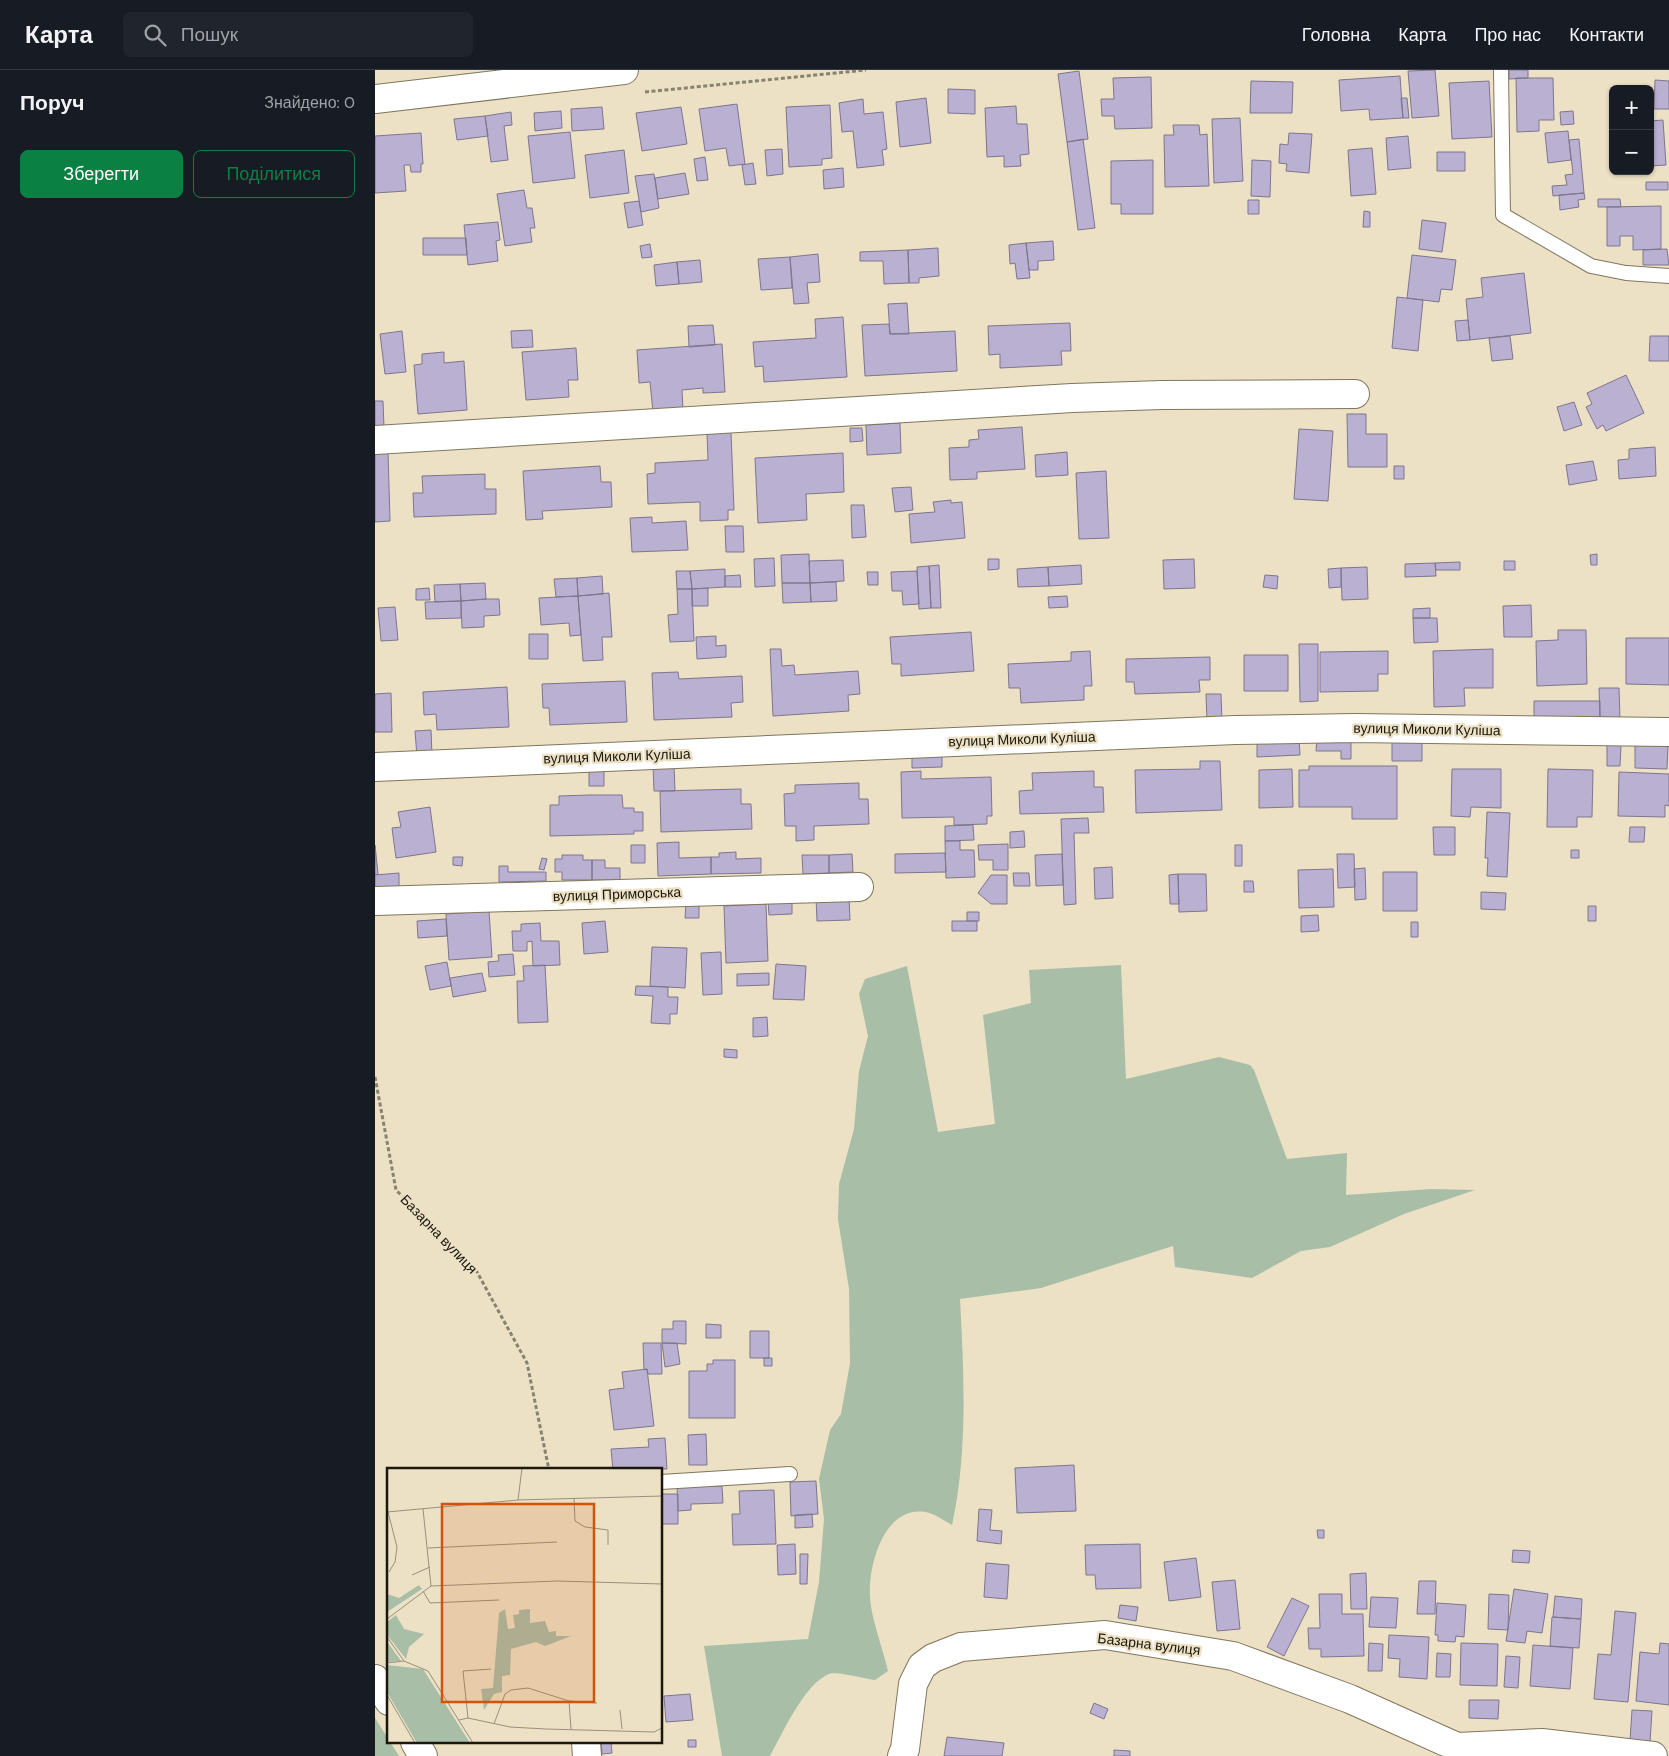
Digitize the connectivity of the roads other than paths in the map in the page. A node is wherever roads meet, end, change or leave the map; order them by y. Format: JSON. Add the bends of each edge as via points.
{"nodes":[{"id":1,"x":624,"y":70,"type":"edge"},
{"id":2,"x":1501,"y":70,"type":"edge"},
{"id":3,"x":375,"y":99,"type":"edge"},
{"id":4,"x":1669,"y":276,"type":"edge"},
{"id":5,"x":1355,"y":394,"type":"dead end"},
{"id":6,"x":375,"y":440,"type":"edge"},
{"id":7,"x":1669,"y":732,"type":"edge"},
{"id":8,"x":375,"y":766,"type":"edge"},
{"id":9,"x":859,"y":887,"type":"dead end"},
{"id":10,"x":375,"y":902,"type":"edge"},
{"id":11,"x":790,"y":1474,"type":"dead end"},
{"id":12,"x":663,"y":1482,"type":"edge"},
{"id":13,"x":375,"y":1679,"type":"edge"},
{"id":14,"x":387,"y":1698,"type":"edge"},
{"id":15,"x":416,"y":1744,"type":"edge"},
{"id":16,"x":1457,"y":1751,"type":"edge"},
{"id":17,"x":423,"y":1756,"type":"edge"},
{"id":18,"x":902,"y":1756,"type":"edge"},
{"id":19,"x":1653,"y":1756,"type":"edge"}],
"edges":[{"from":1,"to":3,"type":"street"},
{"from":2,"to":4,"type":"lane","via":[[1503,215],[1591,266]]},
{"from":5,"to":6,"type":"street","via":[[1071,398]]},
{"from":7,"to":8,"type":"street","name":"вулиця Миколи Куліша","via":[[1354,728],[1235,730]]},
{"from":9,"to":10,"type":"street","name":"вулиця Приморська"},
{"from":11,"to":12,"type":"lane"},
{"from":13,"to":14,"type":"street"},
{"from":15,"to":17,"type":"street"},
{"from":16,"to":18,"type":"street","name":"Базарна вулиця","via":[[1350,1699],[1233,1656],[1105,1636],[961,1647],[933,1658],[923,1666],[913,1684]]},
{"from":16,"to":19,"type":"street","name":"Базарна вулиця","via":[[1542,1743]]}]}
